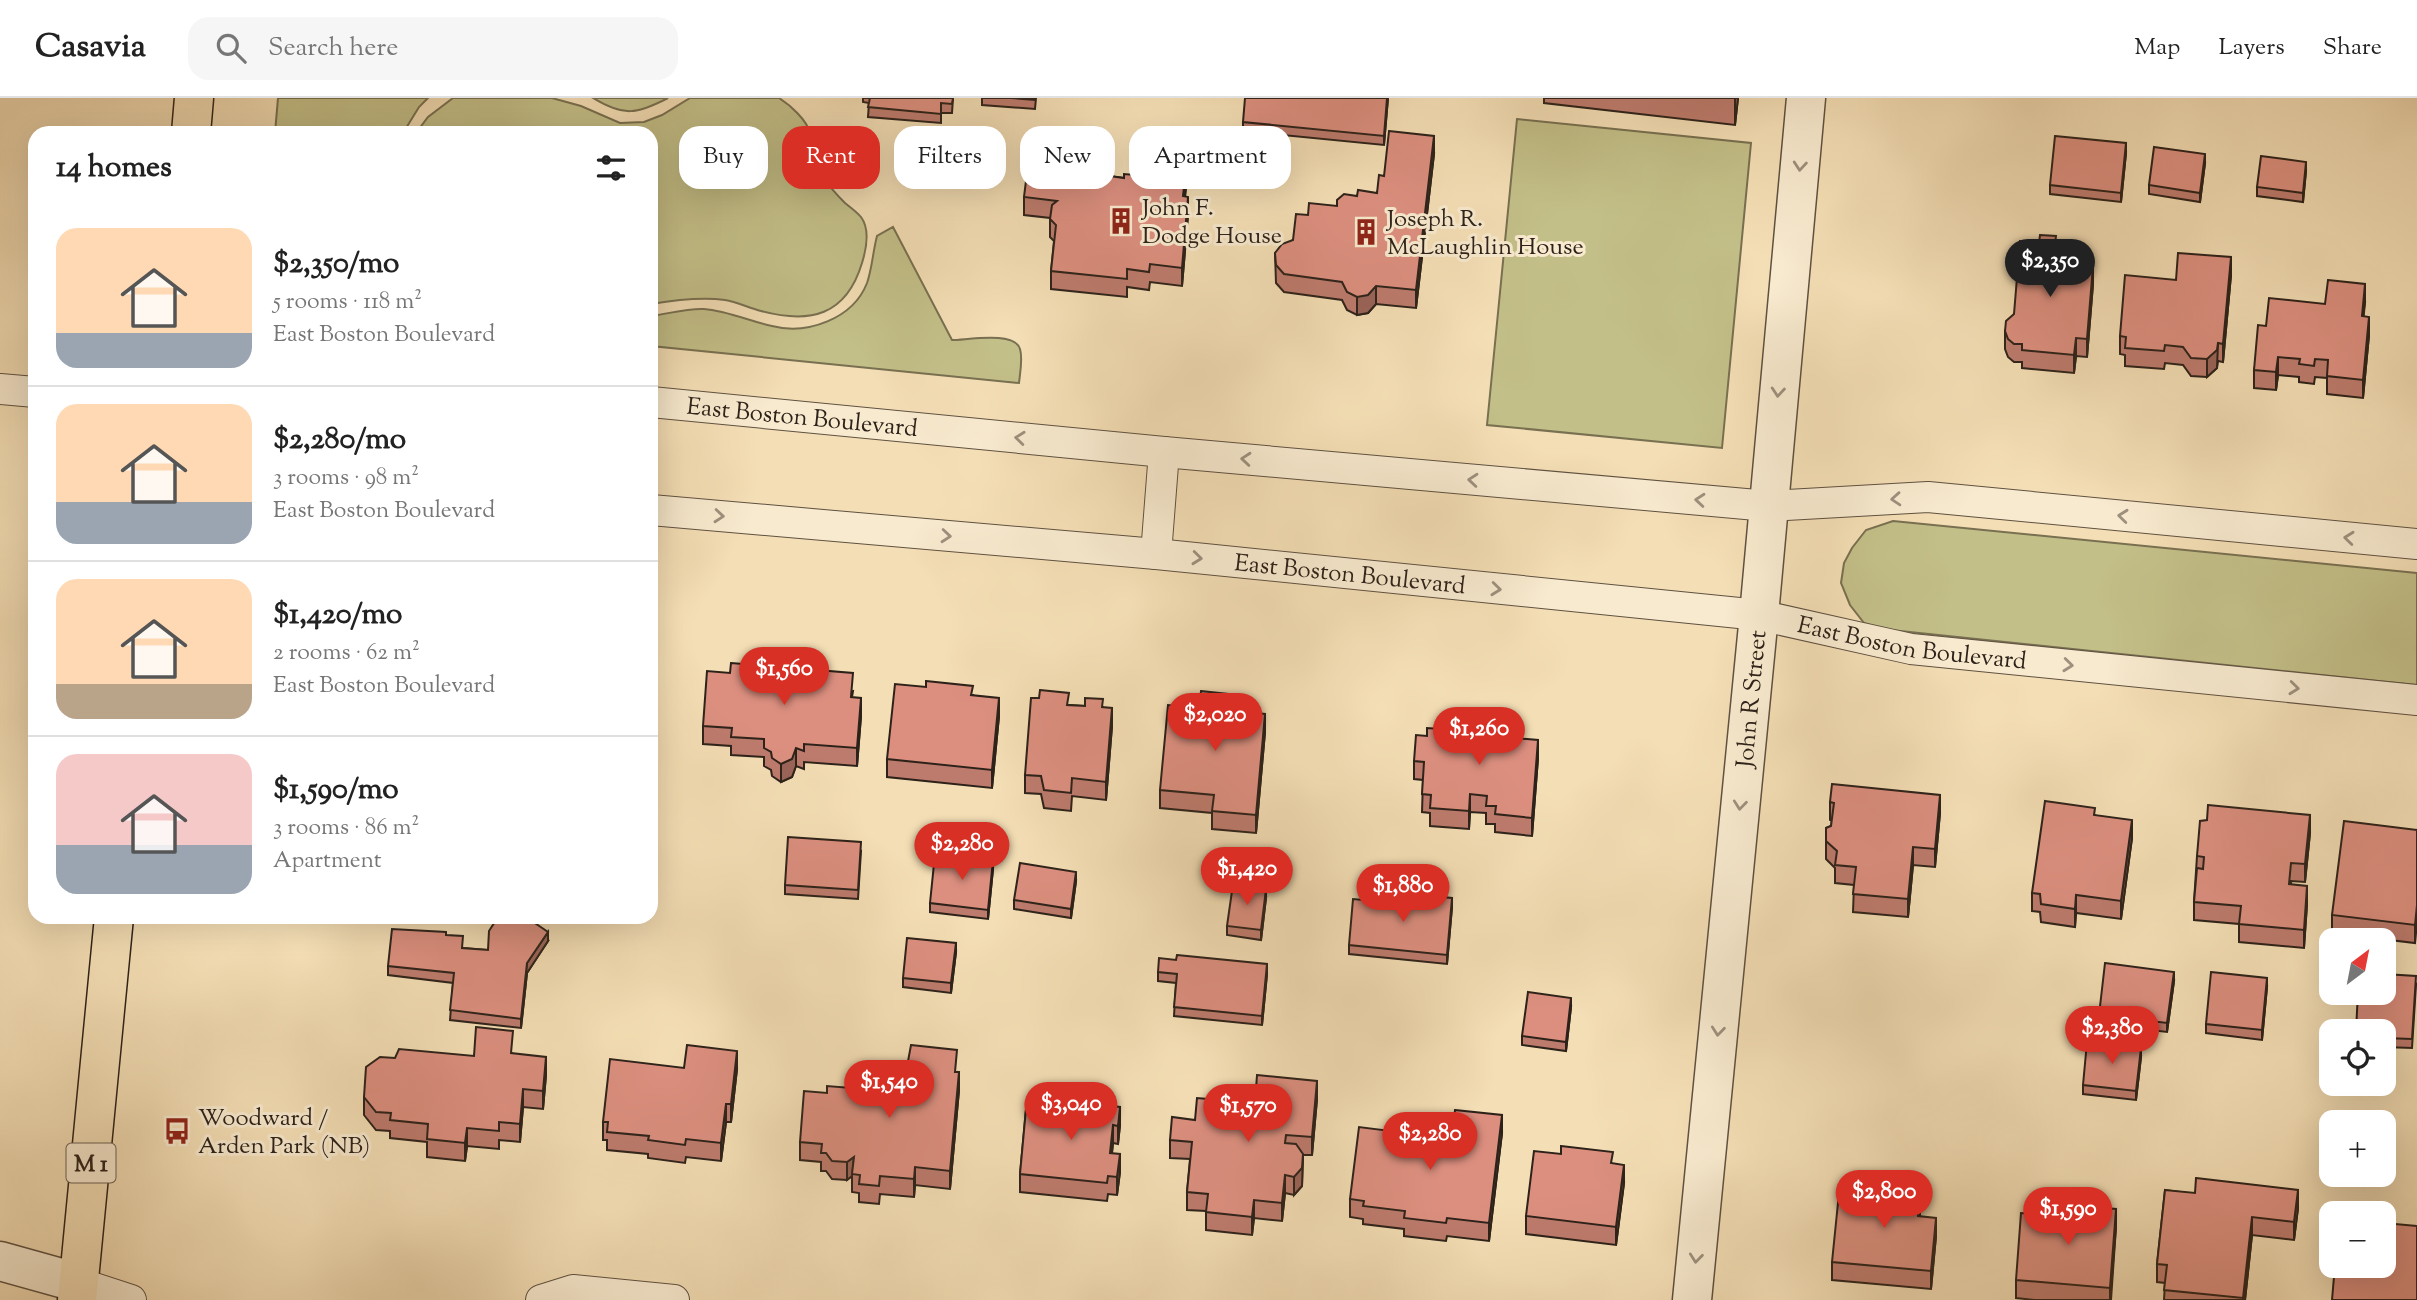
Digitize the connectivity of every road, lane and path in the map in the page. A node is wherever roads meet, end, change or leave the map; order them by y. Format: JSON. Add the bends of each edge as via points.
{"nodes":[{"id":1,"x":194,"y":98,"type":"edge"},
{"id":2,"x":1806,"y":98,"type":"edge"},
{"id":3,"x":192,"y":126,"type":"edge"},
{"id":4,"x":0,"y":389,"type":"edge"},
{"id":5,"x":28,"y":391,"type":"edge"},
{"id":6,"x":658,"y":403,"type":"edge"},
{"id":7,"x":1164,"y":452,"type":"junction"},
{"id":8,"x":1768,"y":506,"type":"junction"},
{"id":9,"x":658,"y":511,"type":"edge"},
{"id":10,"x":2417,"y":544,"type":"edge"},
{"id":11,"x":1156,"y":554,"type":"junction"},
{"id":12,"x":1759,"y":615,"type":"junction"},
{"id":13,"x":2417,"y":700,"type":"edge"},
{"id":14,"x":113,"y":924,"type":"edge"},
{"id":15,"x":0,"y":1261,"type":"edge"},
{"id":16,"x":78,"y":1292,"type":"edge"},
{"id":17,"x":131,"y":1300,"type":"edge"},
{"id":18,"x":541,"y":1300,"type":"edge"},
{"id":19,"x":674,"y":1300,"type":"edge"},
{"id":20,"x":1692,"y":1300,"type":"edge"}],
"edges":[{"from":1,"to":3,"type":"main road"},
{"from":2,"to":8,"type":"street","name":"John R Street","one_way":true},
{"from":4,"to":5,"type":"street"},
{"from":7,"to":6,"type":"street","name":"East Boston Boulevard","one_way":true},
{"from":8,"to":7,"type":"street","name":"East Boston Boulevard","one_way":true},
{"from":7,"to":11,"type":"street"},
{"from":10,"to":8,"type":"street","name":"East Boston Boulevard","one_way":true,"via":[[1928,497]]},
{"from":8,"to":12,"type":"street","name":"John R Street"},
{"from":9,"to":11,"type":"street","name":"East Boston Boulevard","one_way":true},
{"from":11,"to":12,"type":"street","name":"East Boston Boulevard","one_way":true},
{"from":12,"to":13,"type":"street","name":"East Boston Boulevard","one_way":true,"via":[[1911,649]]},
{"from":12,"to":20,"type":"street","name":"John R Street","one_way":true},
{"from":14,"to":16,"type":"main road","number":"M 1"},
{"from":15,"to":16,"type":"street"},
{"from":16,"to":17,"type":"street"},
{"from":18,"to":19,"type":"street","via":[[573,1290]]}]}
